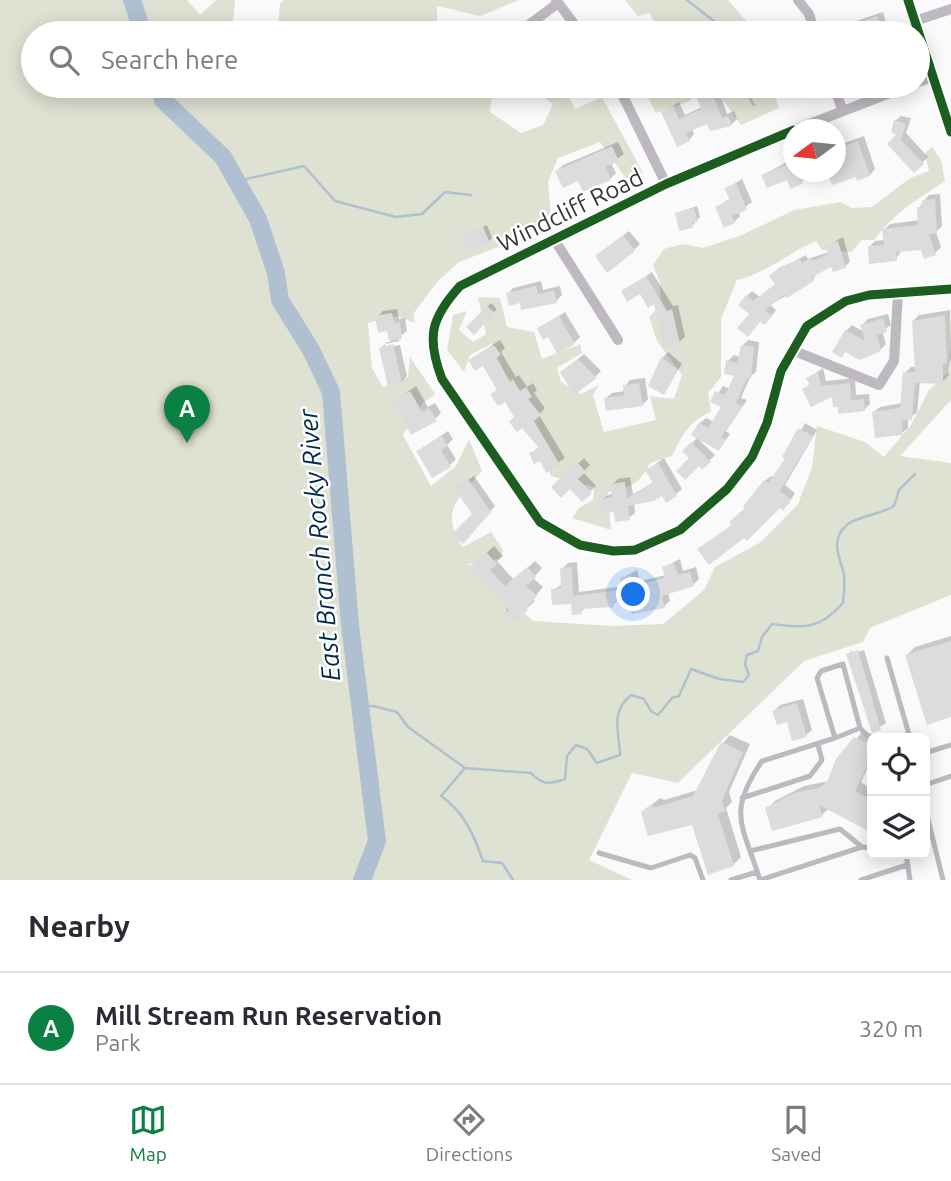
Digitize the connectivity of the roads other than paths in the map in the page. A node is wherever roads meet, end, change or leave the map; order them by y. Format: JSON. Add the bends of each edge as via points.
{"nodes":[{"id":1,"x":798,"y":0,"type":"edge"},
{"id":2,"x":908,"y":0,"type":"edge"},
{"id":3,"x":557,"y":1,"type":"edge"},
{"id":4,"x":951,"y":9,"type":"edge"},
{"id":5,"x":533,"y":21,"type":"edge"},
{"id":6,"x":573,"y":21,"type":"edge"},
{"id":7,"x":812,"y":21,"type":"edge"},
{"id":8,"x":915,"y":21,"type":"joint"},
{"id":9,"x":930,"y":68,"type":"edge"},
{"id":10,"x":933,"y":77,"type":"junction"},
{"id":11,"x":930,"y":78,"type":"edge"},
{"id":12,"x":624,"y":98,"type":"edge"},
{"id":13,"x":838,"y":98,"type":"edge"},
{"id":14,"x":874,"y":98,"type":"edge"},
{"id":15,"x":842,"y":109,"type":"junction"},
{"id":16,"x":819,"y":119,"type":"edge"},
{"id":17,"x":951,"y":132,"type":"edge"},
{"id":18,"x":783,"y":135,"type":"edge"},
{"id":19,"x":666,"y":184,"type":"junction"},
{"id":20,"x":554,"y":239,"type":"junction"},
{"id":21,"x":951,"y":289,"type":"edge"},
{"id":22,"x":898,"y":294,"type":"junction"},
{"id":23,"x":618,"y":340,"type":"dead end"},
{"id":24,"x":792,"y":351,"type":"junction"},
{"id":25,"x":887,"y":659,"type":"dead end"},
{"id":26,"x":860,"y":728,"type":"junction"},
{"id":27,"x":909,"y":733,"type":"edge"},
{"id":28,"x":867,"y":736,"type":"edge"},
{"id":29,"x":835,"y":738,"type":"junction"},
{"id":30,"x":818,"y":745,"type":"junction"},
{"id":31,"x":951,"y":745,"type":"edge"},
{"id":32,"x":930,"y":751,"type":"edge"},
{"id":33,"x":951,"y":776,"type":"edge"},
{"id":34,"x":930,"y":783,"type":"edge"},
{"id":35,"x":742,"y":798,"type":"junction"},
{"id":36,"x":930,"y":827,"type":"edge"},
{"id":37,"x":862,"y":847,"type":"junction"},
{"id":38,"x":867,"y":848,"type":"edge"},
{"id":39,"x":750,"y":851,"type":"junction"},
{"id":40,"x":599,"y":853,"type":"dead end"},
{"id":41,"x":906,"y":859,"type":"edge"},
{"id":42,"x":907,"y":865,"type":"junction"},
{"id":43,"x":757,"y":872,"type":"junction"},
{"id":44,"x":703,"y":880,"type":"edge"},
{"id":45,"x":731,"y":880,"type":"edge"},
{"id":46,"x":760,"y":880,"type":"edge"},
{"id":47,"x":861,"y":880,"type":"edge"},
{"id":48,"x":911,"y":880,"type":"edge"},
{"id":49,"x":943,"y":880,"type":"edge"}],
"edges":[{"from":1,"to":7,"type":"street"},
{"from":2,"to":8,"type":"street"},
{"from":3,"to":5,"type":"street"},
{"from":3,"to":6,"type":"street"},
{"from":4,"to":8,"type":"street"},
{"from":9,"to":10,"type":"street"},
{"from":10,"to":11,"type":"street"},
{"from":10,"to":17,"type":"street"},
{"from":12,"to":19,"type":"street"},
{"from":13,"to":15,"type":"street"},
{"from":14,"to":15,"type":"street","name":"Windcliff Road"},
{"from":15,"to":16,"type":"street","name":"Windcliff Road"},
{"from":18,"to":19,"type":"street","name":"Windcliff Road"},
{"from":19,"to":20,"type":"street","name":"Windcliff Road"},
{"from":20,"to":23,"type":"street"},
{"from":20,"to":24,"type":"street","name":"Windcliff Road","via":[[460,286],[442,306],[432,330],[433,355],[442,379],[540,523],[580,545],[635,550],[680,530],[727,489],[752,457]]},
{"from":21,"to":22,"type":"street","name":"Windcliff Road"},
{"from":22,"to":24,"type":"street","name":"Windcliff Road","via":[[846,301],[807,326]]},
{"from":22,"to":24,"type":"street","via":[[894,361],[879,385]]},
{"from":25,"to":27,"type":"lane"},
{"from":26,"to":28,"type":"lane"},
{"from":26,"to":29,"type":"lane"},
{"from":26,"to":29,"type":"lane","via":[[843,664],[821,671],[817,678]]},
{"from":29,"to":30,"type":"lane"},
{"from":30,"to":35,"type":"lane","via":[[762,761]]},
{"from":30,"to":35,"type":"lane","via":[[822,760],[810,776]]},
{"from":31,"to":32,"type":"lane"},
{"from":33,"to":34,"type":"lane"},
{"from":35,"to":39,"type":"lane","via":[[738,811]]},
{"from":36,"to":49,"type":"lane"},
{"from":37,"to":38,"type":"lane"},
{"from":37,"to":39,"type":"lane","via":[[840,830]]},
{"from":37,"to":46,"type":"lane"},
{"from":39,"to":43,"type":"lane"},
{"from":40,"to":44,"type":"lane","via":[[651,868],[690,855]]},
{"from":41,"to":42,"type":"lane"},
{"from":42,"to":47,"type":"lane"},
{"from":42,"to":48,"type":"lane"},
{"from":43,"to":45,"type":"lane"},
{"from":43,"to":46,"type":"lane"}]}
